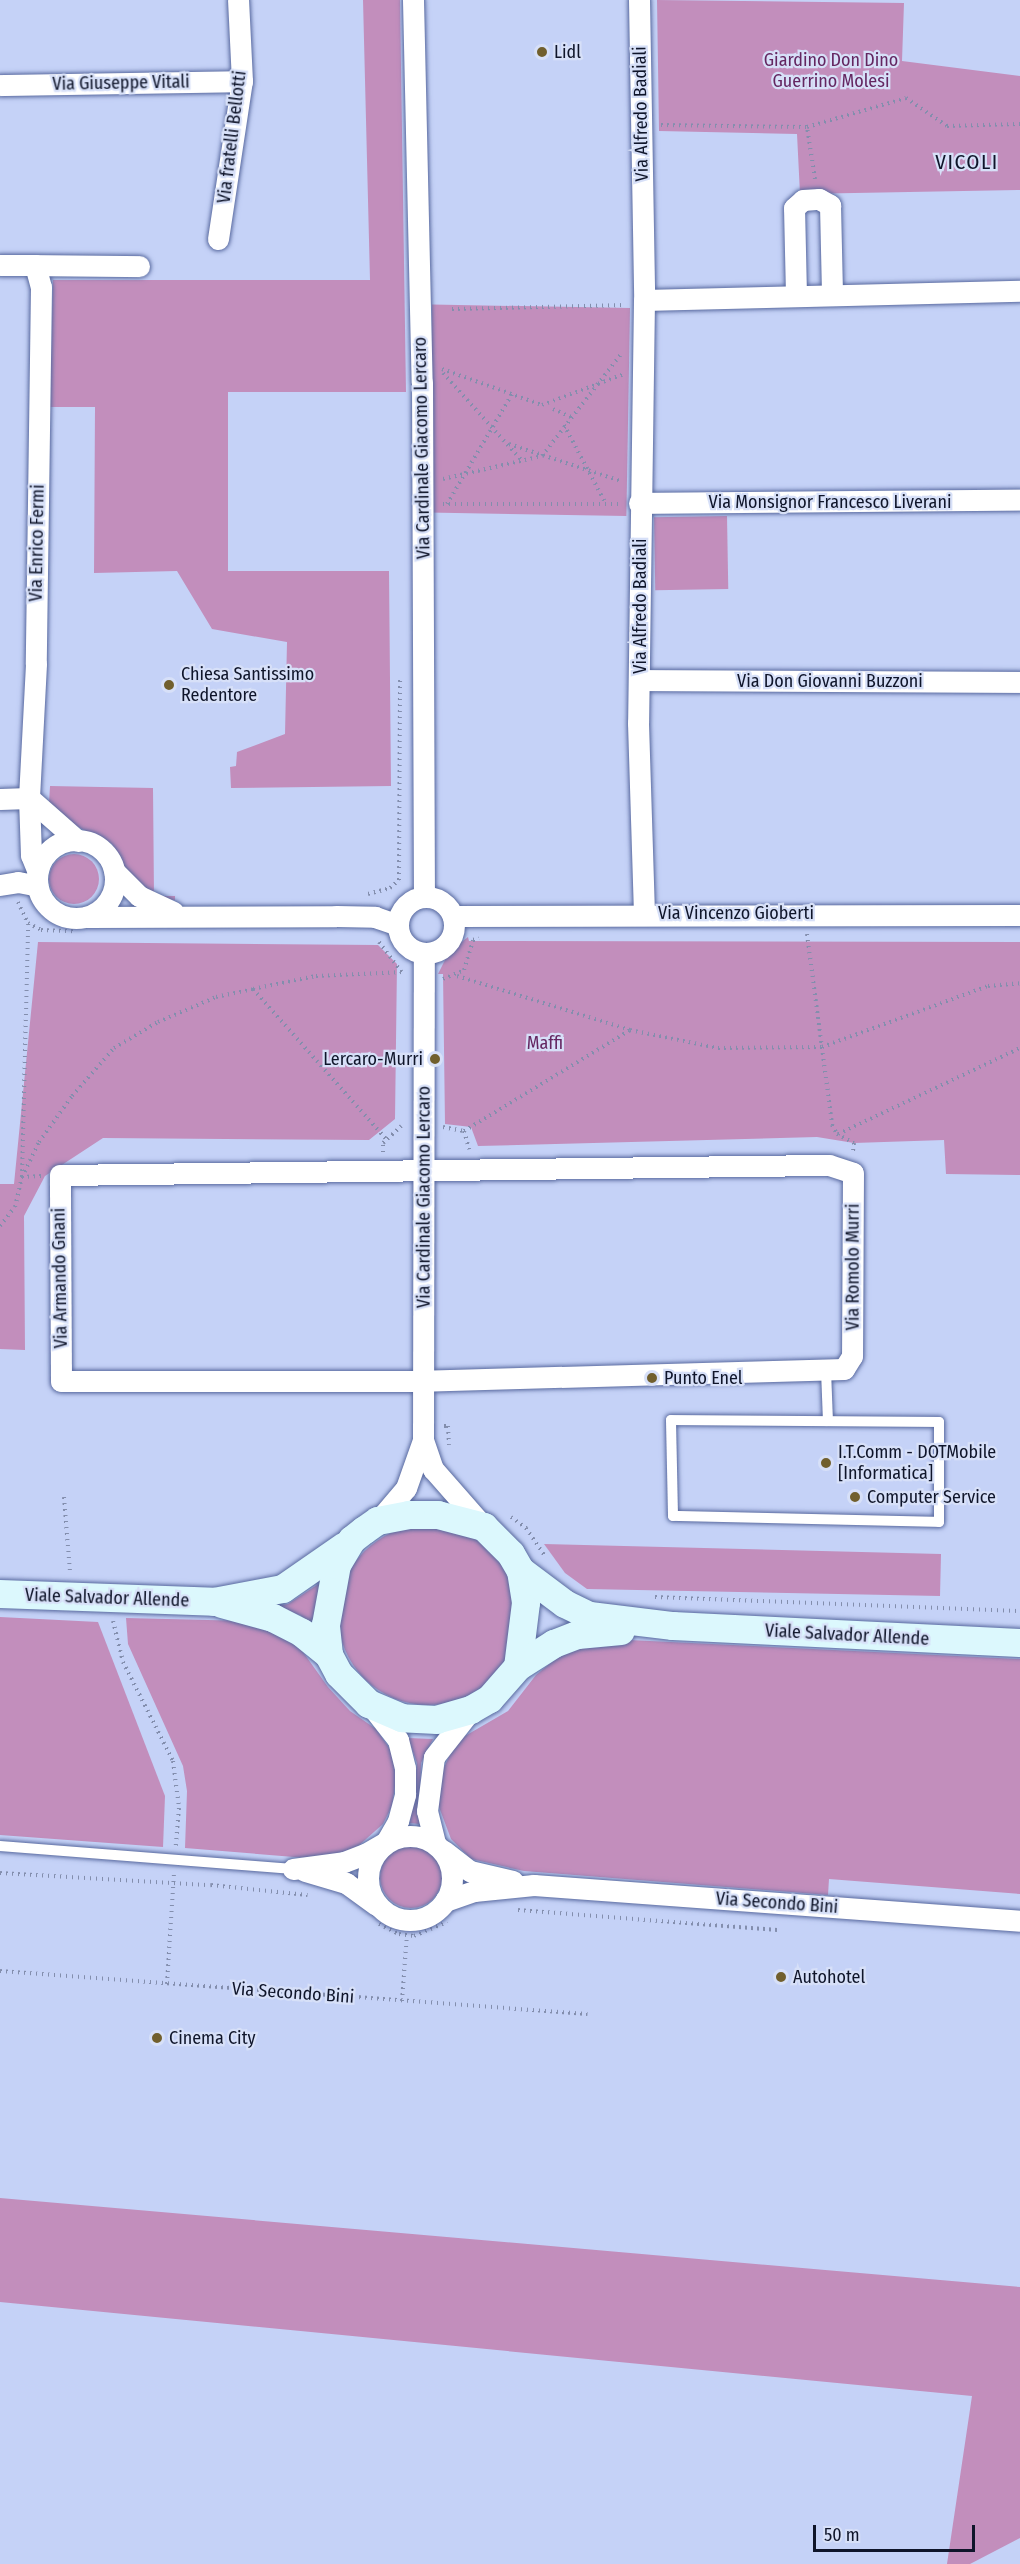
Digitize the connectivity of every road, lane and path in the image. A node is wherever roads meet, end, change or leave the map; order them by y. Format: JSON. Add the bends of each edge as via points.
{"nodes":[{"id":1,"x":237,"y":0,"type":"edge"},
{"id":2,"x":413,"y":0,"type":"edge"},
{"id":3,"x":639,"y":0,"type":"edge"},
{"id":4,"x":242,"y":81,"type":"junction"},
{"id":5,"x":0,"y":85,"type":"edge"},
{"id":6,"x":1020,"y":124,"type":"edge"},
{"id":7,"x":659,"y":125,"type":"dead end"},
{"id":8,"x":807,"y":127,"type":"junction"},
{"id":9,"x":819,"y":199,"type":"junction"},
{"id":10,"x":218,"y":239,"type":"dead end"},
{"id":11,"x":0,"y":265,"type":"edge"},
{"id":12,"x":35,"y":265,"type":"junction"},
{"id":13,"x":139,"y":266,"type":"dead end"},
{"id":14,"x":1020,"y":291,"type":"edge"},
{"id":15,"x":832,"y":294,"type":"junction"},
{"id":16,"x":796,"y":295,"type":"junction"},
{"id":17,"x":635,"y":302,"type":"junction"},
{"id":18,"x":452,"y":309,"type":"dead end"},
{"id":19,"x":624,"y":350,"type":"dead end"},
{"id":20,"x":624,"y":374,"type":"dead end"},
{"id":21,"x":598,"y":384,"type":"junction"},
{"id":22,"x":512,"y":394,"type":"junction"},
{"id":23,"x":553,"y":409,"type":"dead end"},
{"id":24,"x":571,"y":417,"type":"junction"},
{"id":25,"x":564,"y":425,"type":"junction"},
{"id":26,"x":493,"y":426,"type":"junction"},
{"id":27,"x":508,"y":444,"type":"junction"},
{"id":28,"x":542,"y":456,"type":"junction"},
{"id":29,"x":523,"y":462,"type":"junction"},
{"id":30,"x":588,"y":471,"type":"junction"},
{"id":31,"x":465,"y":475,"type":"junction"},
{"id":32,"x":439,"y":480,"type":"dead end"},
{"id":33,"x":625,"y":482,"type":"dead end"},
{"id":34,"x":1020,"y":501,"type":"edge"},
{"id":35,"x":440,"y":504,"type":"dead end"},
{"id":36,"x":447,"y":504,"type":"junction"},
{"id":37,"x":606,"y":504,"type":"junction"},
{"id":38,"x":632,"y":504,"type":"junction"},
{"id":39,"x":400,"y":674,"type":"dead end"},
{"id":40,"x":640,"y":680,"type":"junction"},
{"id":41,"x":1020,"y":682,"type":"edge"},
{"id":42,"x":29,"y":798,"type":"junction"},
{"id":43,"x":0,"y":799,"type":"edge"},
{"id":44,"x":78,"y":841,"type":"junction"},
{"id":45,"x":114,"y":871,"type":"junction"},
{"id":46,"x":38,"y":879,"type":"junction"},
{"id":47,"x":0,"y":885,"type":"edge"},
{"id":48,"x":362,"y":894,"type":"dead end"},
{"id":49,"x":424,"y":897,"type":"junction"},
{"id":50,"x":644,"y":913,"type":"junction"},
{"id":51,"x":1020,"y":915,"type":"edge"},
{"id":52,"x":185,"y":916,"type":"junction"},
{"id":53,"x":453,"y":916,"type":"junction"},
{"id":54,"x":87,"y":917,"type":"junction"},
{"id":55,"x":28,"y":923,"type":"dead end"},
{"id":56,"x":398,"y":925,"type":"junction"},
{"id":57,"x":795,"y":933,"type":"dead end"},
{"id":58,"x":807,"y":933,"type":"junction"},
{"id":59,"x":819,"y":933,"type":"dead end"},
{"id":60,"x":487,"y":938,"type":"dead end"},
{"id":61,"x":424,"y":953,"type":"junction"},
{"id":62,"x":402,"y":972,"type":"dead end"},
{"id":63,"x":456,"y":976,"type":"junction"},
{"id":64,"x":424,"y":979,"type":"junction"},
{"id":65,"x":1020,"y":983,"type":"edge"},
{"id":66,"x":253,"y":989,"type":"junction"},
{"id":67,"x":630,"y":1030,"type":"junction"},
{"id":68,"x":822,"y":1047,"type":"junction"},
{"id":69,"x":1020,"y":1048,"type":"edge"},
{"id":70,"x":402,"y":1117,"type":"dead end"},
{"id":71,"x":440,"y":1127,"type":"dead end"},
{"id":72,"x":464,"y":1131,"type":"junction"},
{"id":73,"x":387,"y":1140,"type":"junction"},
{"id":74,"x":471,"y":1156,"type":"dead end"},
{"id":75,"x":423,"y":1171,"type":"junction"},
{"id":76,"x":384,"y":1173,"type":"junction"},
{"id":77,"x":22,"y":1177,"type":"junction"},
{"id":78,"x":0,"y":1226,"type":"edge"},
{"id":79,"x":826,"y":1370,"type":"junction"},
{"id":80,"x":424,"y":1381,"type":"junction"},
{"id":81,"x":828,"y":1421,"type":"junction"},
{"id":82,"x":423,"y":1440,"type":"junction"},
{"id":83,"x":64,"y":1497,"type":"dead end"},
{"id":84,"x":378,"y":1521,"type":"junction"},
{"id":85,"x":484,"y":1527,"type":"junction"},
{"id":86,"x":352,"y":1540,"type":"junction"},
{"id":87,"x":70,"y":1571,"type":"dead end"},
{"id":88,"x":521,"y":1571,"type":"junction"},
{"id":89,"x":0,"y":1594,"type":"edge"},
{"id":90,"x":110,"y":1599,"type":"junction"},
{"id":91,"x":214,"y":1602,"type":"junction"},
{"id":92,"x":673,"y":1626,"type":"junction"},
{"id":93,"x":1020,"y":1643,"type":"edge"},
{"id":94,"x":329,"y":1655,"type":"junction"},
{"id":95,"x":518,"y":1667,"type":"junction"},
{"id":96,"x":369,"y":1704,"type":"junction"},
{"id":97,"x":471,"y":1710,"type":"junction"},
{"id":98,"x":386,"y":1842,"type":"junction"},
{"id":99,"x":0,"y":1846,"type":"edge"},
{"id":100,"x":439,"y":1847,"type":"junction"},
{"id":101,"x":175,"y":1859,"type":"junction"},
{"id":102,"x":293,"y":1869,"type":"junction"},
{"id":103,"x":534,"y":1886,"type":"junction"},
{"id":104,"x":445,"y":1901,"type":"junction"},
{"id":105,"x":377,"y":1906,"type":"junction"},
{"id":106,"x":1020,"y":1921,"type":"edge"},
{"id":107,"x":407,"y":1935,"type":"dead end"},
{"id":108,"x":0,"y":1971,"type":"edge"},
{"id":109,"x":166,"y":1984,"type":"junction"},
{"id":110,"x":402,"y":2001,"type":"junction"},
{"id":111,"x":586,"y":2014,"type":"dead end"}],
"edges":[{"from":1,"to":4,"type":"street","name":"Via fratelli Bellotti"},
{"from":2,"to":49,"type":"street","name":"Via Cardinale Giacomo Lercaro","via":[[422,382]]},
{"from":3,"to":17,"type":"street","name":"Via Alfredo Badiali"},
{"from":4,"to":5,"type":"street","name":"Via Giuseppe Vitali"},
{"from":4,"to":10,"type":"street","name":"Via fratelli Bellotti"},
{"from":6,"to":8,"type":"path","via":[[947,126],[906,99]]},
{"from":7,"to":8,"type":"path"},
{"from":8,"to":9,"type":"path"},
{"from":9,"to":15,"type":"street","via":[[830,205]]},
{"from":9,"to":16,"type":"street","via":[[803,200],[794,208]]},
{"from":11,"to":12,"type":"street"},
{"from":12,"to":13,"type":"street"},
{"from":12,"to":42,"type":"street","name":"Via Enrico Fermi","via":[[41,287],[36,664]]},
{"from":14,"to":15,"type":"street"},
{"from":15,"to":16,"type":"street"},
{"from":16,"to":17,"type":"street"},
{"from":17,"to":18,"type":"path"},
{"from":17,"to":38,"type":"street","name":"Via Alfredo Badiali"},
{"from":19,"to":21,"type":"path"},
{"from":20,"to":21,"type":"path"},
{"from":21,"to":22,"type":"path","via":[[542,405]]},
{"from":21,"to":24,"type":"path"},
{"from":22,"to":26,"type":"path"},
{"from":22,"to":26,"type":"path","via":[[437,367]]},
{"from":23,"to":24,"type":"path"},
{"from":24,"to":25,"type":"path"},
{"from":25,"to":28,"type":"path"},
{"from":25,"to":30,"type":"path"},
{"from":26,"to":27,"type":"path"},
{"from":26,"to":31,"type":"path"},
{"from":27,"to":28,"type":"path"},
{"from":27,"to":29,"type":"path"},
{"from":28,"to":29,"type":"path"},
{"from":28,"to":30,"type":"path"},
{"from":29,"to":31,"type":"path"},
{"from":30,"to":33,"type":"path"},
{"from":30,"to":37,"type":"path"},
{"from":31,"to":32,"type":"path"},
{"from":31,"to":36,"type":"path"},
{"from":34,"to":38,"type":"street","name":"Via Monsignor Francesco Liverani"},
{"from":35,"to":36,"type":"path"},
{"from":36,"to":37,"type":"path"},
{"from":37,"to":38,"type":"path"},
{"from":38,"to":40,"type":"street","name":"Via Alfredo Badiali"},
{"from":39,"to":48,"type":"path","via":[[399,880],[390,888]]},
{"from":40,"to":41,"type":"street","name":"Via Don Giovanni Buzzoni"},
{"from":40,"to":50,"type":"street","name":"Via Alfredo Badiali"},
{"from":42,"to":43,"type":"street"},
{"from":42,"to":44,"type":"street"},
{"from":42,"to":46,"type":"street","name":"Via Enrico Fermi","via":[[31,855]]},
{"from":44,"to":45,"type":"street","via":[[101,850]]},
{"from":44,"to":46,"type":"street","via":[[56,846],[41,861]]},
{"from":45,"to":52,"type":"street","via":[[152,905]]},
{"from":45,"to":54,"type":"street","via":[[112,894],[97,912]]},
{"from":46,"to":47,"type":"street"},
{"from":46,"to":54,"type":"street","via":[[55,912]]},
{"from":49,"to":53,"type":"street","via":[[442,902]]},
{"from":49,"to":56,"type":"street","via":[[408,902]]},
{"from":50,"to":51,"type":"street","name":"Via Vincenzo Gioberti"},
{"from":50,"to":53,"type":"street","name":"Via Vincenzo Gioberti"},
{"from":52,"to":54,"type":"street"},
{"from":52,"to":56,"type":"street","via":[[375,917]]},
{"from":53,"to":61,"type":"street","via":[[448,942]]},
{"from":55,"to":77,"type":"path"},
{"from":56,"to":61,"type":"street","via":[[403,941]]},
{"from":57,"to":58,"type":"path"},
{"from":58,"to":59,"type":"path"},
{"from":58,"to":68,"type":"path"},
{"from":60,"to":63,"type":"path","via":[[473,940],[464,970]]},
{"from":61,"to":64,"type":"street","name":"Via Cardinale Giacomo Lercaro"},
{"from":62,"to":66,"type":"path","via":[[316,976]]},
{"from":63,"to":64,"type":"path"},
{"from":63,"to":67,"type":"path"},
{"from":64,"to":75,"type":"street","name":"Via Cardinale Giacomo Lercaro"},
{"from":65,"to":68,"type":"path","via":[[988,986]]},
{"from":66,"to":73,"type":"path"},
{"from":66,"to":77,"type":"path","via":[[216,997],[158,1022],[114,1048],[39,1142]]},
{"from":67,"to":68,"type":"path","via":[[718,1048]]},
{"from":67,"to":72,"type":"path"},
{"from":68,"to":69,"type":"path","via":[[832,1125],[837,1134]]},
{"from":70,"to":73,"type":"path","via":[[401,1128]]},
{"from":71,"to":72,"type":"path"},
{"from":72,"to":74,"type":"path"},
{"from":73,"to":76,"type":"path","via":[[383,1143]]},
{"from":75,"to":76,"type":"street","name":"Via Armando Gnani"},
{"from":75,"to":79,"type":"street","name":"Via Romolo Murri","via":[[829,1165],[853,1173],[852,1356],[843,1370]]},
{"from":75,"to":80,"type":"street","name":"Via Cardinale Giacomo Lercaro"},
{"from":76,"to":80,"type":"street","name":"Via Armando Gnani","via":[[60,1175],[61,1381]]},
{"from":77,"to":78,"type":"path","via":[[15,1207]]},
{"from":79,"to":80,"type":"street","name":"Via Romolo Murri"},
{"from":79,"to":81,"type":"lane"},
{"from":80,"to":82,"type":"street","name":"Via Cardinale Giacomo Lercaro"},
{"from":81,"to":81,"type":"lane","via":[[671,1420],[673,1516],[939,1522],[939,1422]]},
{"from":82,"to":84,"type":"street","name":"Via Cardinale Giacomo Lercaro","via":[[406,1488]]},
{"from":82,"to":85,"type":"street","name":"Via Cardinale Giacomo Lercaro","via":[[433,1469]]},
{"from":83,"to":87,"type":"path"},
{"from":84,"to":85,"type":"main road","via":[[438,1515]]},
{"from":84,"to":86,"type":"main road"},
{"from":85,"to":88,"type":"main road","via":[[512,1554]]},
{"from":86,"to":91,"type":"main road","name":"Viale Salvador Allende","via":[[283,1589]]},
{"from":86,"to":94,"type":"main road","via":[[337,1565],[330,1594],[326,1625]]},
{"from":88,"to":92,"type":"main road","name":"Viale Salvador Allende","via":[[565,1604],[590,1616]]},
{"from":88,"to":95,"type":"main road","via":[[526,1603]]},
{"from":89,"to":90,"type":"main road","name":"Viale Salvador Allende"},
{"from":90,"to":91,"type":"main road","name":"Viale Salvador Allende"},
{"from":90,"to":101,"type":"path","via":[[123,1662],[173,1761],[179,1808]]},
{"from":91,"to":94,"type":"main road","name":"Viale Salvador Allende","via":[[273,1618]]},
{"from":92,"to":93,"type":"main road","name":"Viale Salvador Allende"},
{"from":92,"to":95,"type":"main road","name":"Viale Salvador Allende","via":[[578,1635],[554,1644]]},
{"from":94,"to":96,"type":"main road","via":[[339,1674]]},
{"from":95,"to":97,"type":"main road","via":[[490,1699]]},
{"from":96,"to":97,"type":"main road","via":[[402,1718],[437,1720]]},
{"from":96,"to":98,"type":"street","via":[[398,1740],[405,1768],[398,1821]]},
{"from":97,"to":100,"type":"street","via":[[434,1757],[427,1811]]},
{"from":98,"to":100,"type":"street","via":[[410,1835]]},
{"from":98,"to":102,"type":"street","via":[[344,1862]]},
{"from":98,"to":105,"type":"street","via":[[369,1865],[370,1893]]},
{"from":99,"to":101,"type":"lane"},
{"from":100,"to":103,"type":"street","name":"Via Secondo Bini","via":[[470,1871]]},
{"from":100,"to":104,"type":"street","via":[[452,1875]]},
{"from":101,"to":102,"type":"lane"},
{"from":101,"to":109,"type":"path"},
{"from":102,"to":105,"type":"street","via":[[346,1883]]},
{"from":103,"to":104,"type":"street","name":"Via Secondo Bini","via":[[474,1892]]},
{"from":103,"to":106,"type":"street","name":"Via Secondo Bini"},
{"from":104,"to":105,"type":"street","via":[[425,1918],[413,1920],[387,1914]]},
{"from":107,"to":110,"type":"path"},
{"from":108,"to":109,"type":"path","name":"Via Secondo Bini"},
{"from":109,"to":110,"type":"path","name":"Via Secondo Bini"},
{"from":110,"to":111,"type":"path","name":"Via Secondo Bini"}]}
